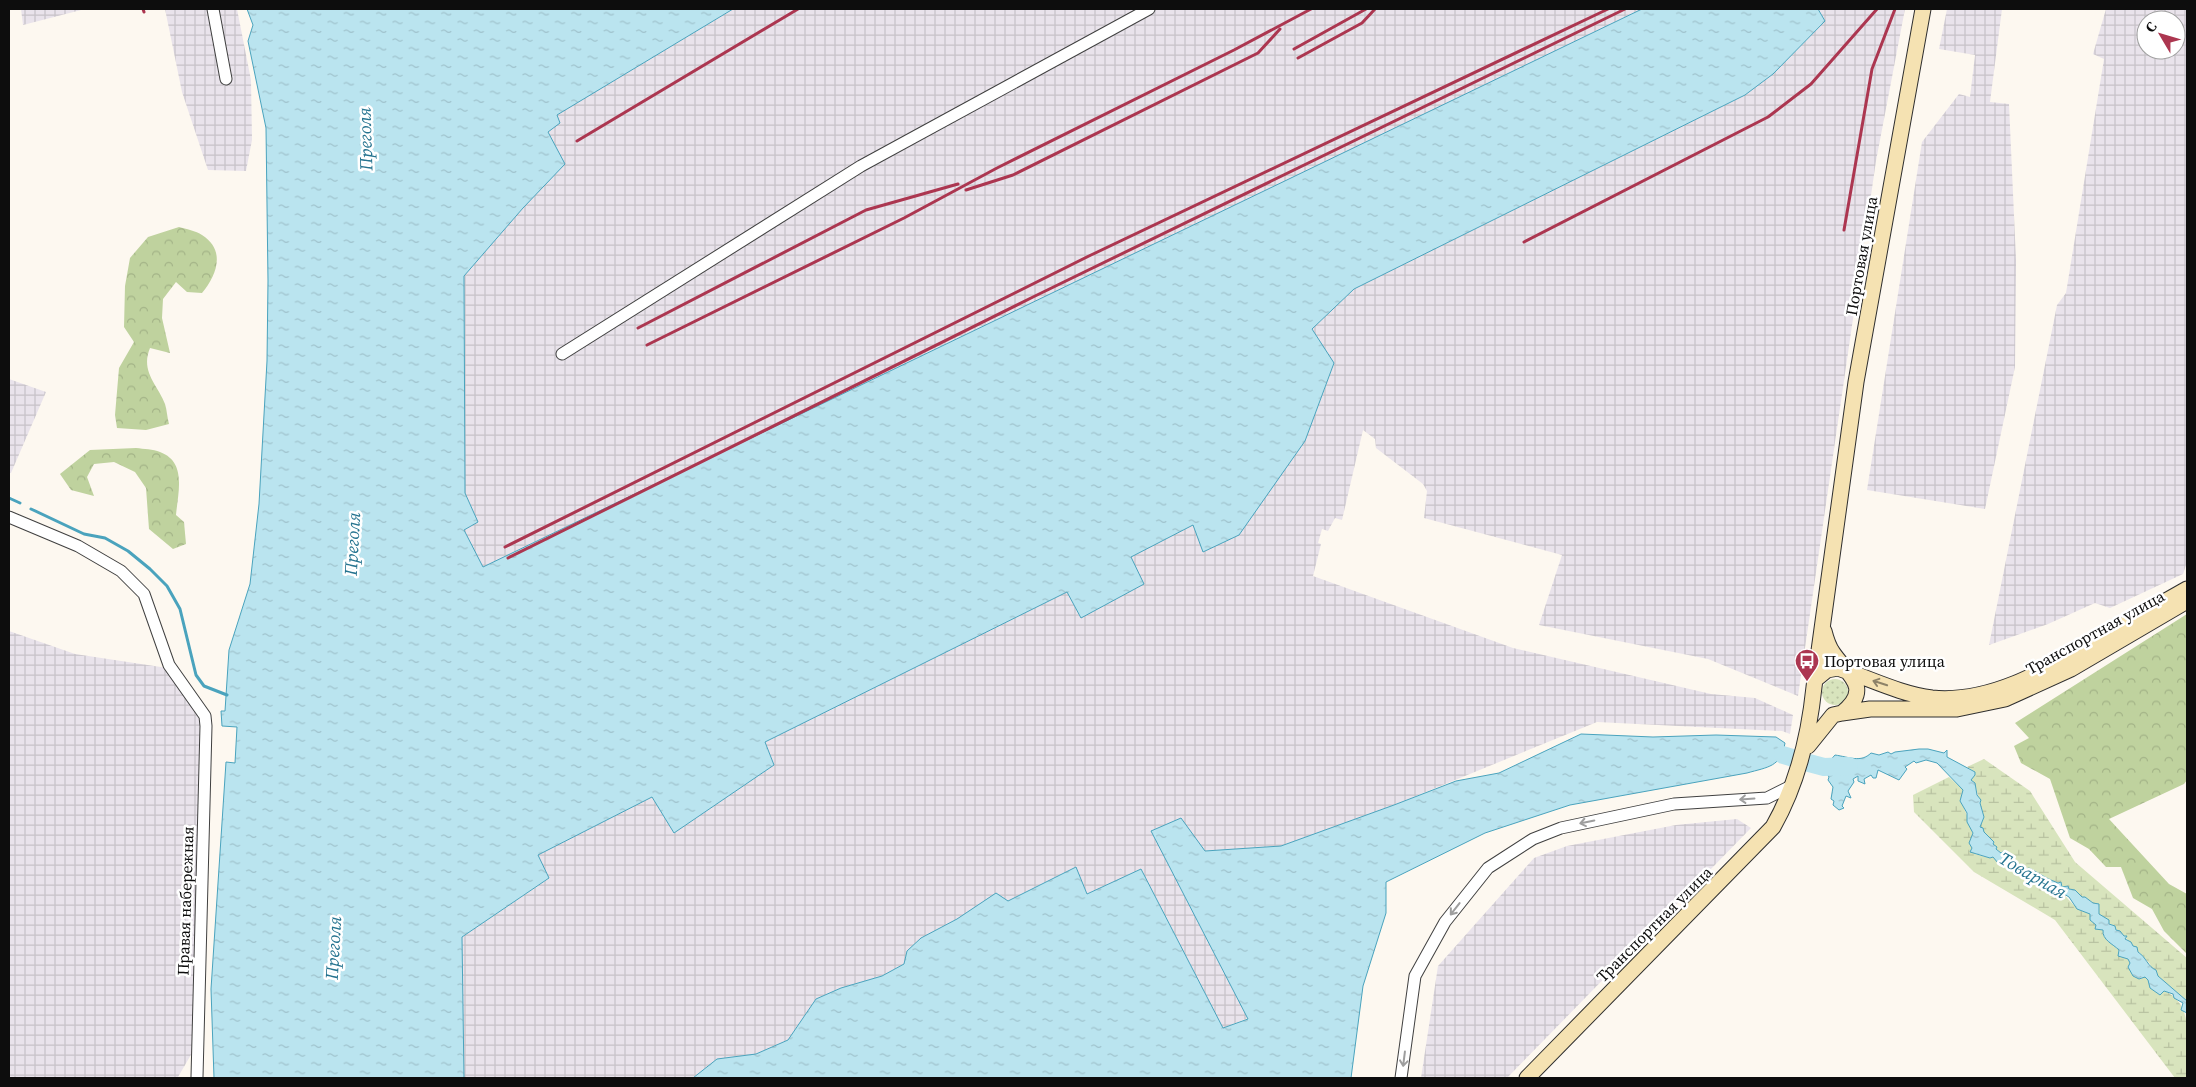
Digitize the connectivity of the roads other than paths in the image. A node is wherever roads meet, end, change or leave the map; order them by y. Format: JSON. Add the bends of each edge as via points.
{"nodes":[{"id":1,"x":213,"y":9,"type":"edge"},
{"id":2,"x":1149,"y":9,"type":"edge"},
{"id":3,"x":1923,"y":9,"type":"edge"},
{"id":4,"x":226,"y":79,"type":"dead end"},
{"id":5,"x":562,"y":354,"type":"dead end"},
{"id":6,"x":9,"y":517,"type":"edge"},
{"id":7,"x":2187,"y":588,"type":"edge"},
{"id":8,"x":2187,"y":601,"type":"edge"},
{"id":9,"x":1823,"y":630,"type":"junction"},
{"id":10,"x":1850,"y":673,"type":"junction"},
{"id":11,"x":1816,"y":679,"type":"junction"},
{"id":12,"x":1814,"y":702,"type":"junction"},
{"id":13,"x":1838,"y":714,"type":"junction"},
{"id":14,"x":1805,"y":750,"type":"junction"},
{"id":15,"x":1793,"y":785,"type":"junction"},
{"id":16,"x":197,"y":1077,"type":"edge"},
{"id":17,"x":1401,"y":1078,"type":"edge"},
{"id":18,"x":1527,"y":1078,"type":"edge"}],
"edges":[{"from":1,"to":4,"type":"street"},
{"from":2,"to":5,"type":"street","via":[[861,166]]},
{"from":3,"to":9,"type":"main road","name":"Портовая улица","via":[[1856,382]]},
{"from":6,"to":16,"type":"street","name":"Правая набережная","via":[[78,546],[121,571],[144,594],[169,665],[203,711],[206,726]]},
{"from":7,"to":10,"type":"main road","name":"Транспортная улица","one_way":true,"via":[[2067,659],[1978,696],[1930,698]]},
{"from":8,"to":13,"type":"main road","name":"Транспортная улица","via":[[2071,669],[2004,699],[1957,709],[1870,709]]},
{"from":9,"to":10,"type":"main road","via":[[1830,649]]},
{"from":9,"to":11,"type":"main road","name":"Портовая улица"},
{"from":10,"to":11,"type":"main road","name":"Транспортная улица","via":[[1838,668],[1830,669]]},
{"from":10,"to":13,"type":"main road","name":"Транспортная улица","via":[[1857,693],[1853,703]]},
{"from":11,"to":12,"type":"main road","name":"Транспортная улица"},
{"from":12,"to":13,"type":"main road","via":[[1822,710]]},
{"from":12,"to":14,"type":"main road","name":"Транспортная улица"},
{"from":13,"to":14,"type":"main road","name":"Транспортная улица","via":[[1816,733]]},
{"from":14,"to":15,"type":"main road","name":"Транспортная улица"},
{"from":15,"to":17,"type":"street","one_way":true,"via":[[1767,798],[1674,804],[1561,828],[1533,838],[1488,868],[1445,922],[1415,976]]},
{"from":15,"to":18,"type":"main road","name":"Транспортная улица","via":[[1773,827]]}]}
